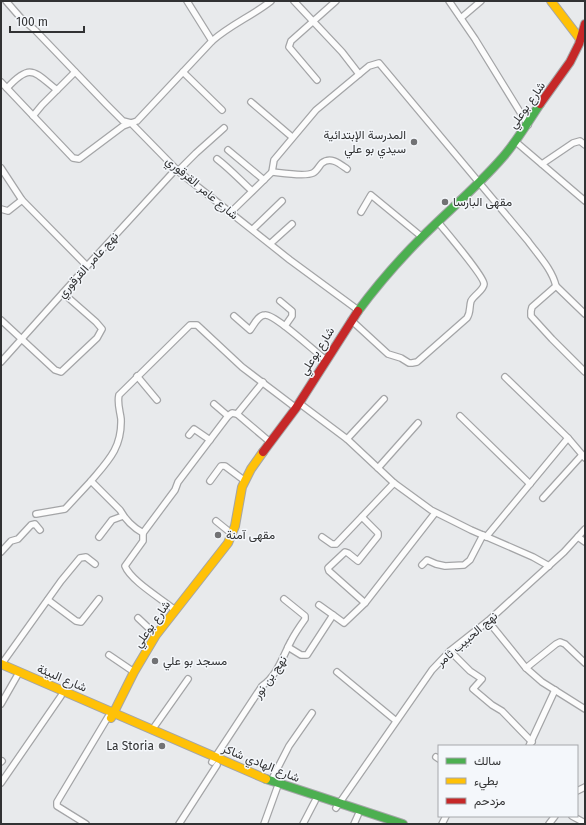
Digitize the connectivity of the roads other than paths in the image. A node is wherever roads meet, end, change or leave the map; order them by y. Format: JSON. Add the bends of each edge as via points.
{"nodes":[{"id":1,"x":6,"y":1,"type":"edge"},
{"id":2,"x":187,"y":1,"type":"edge"},
{"id":3,"x":271,"y":1,"type":"edge"},
{"id":4,"x":294,"y":1,"type":"edge"},
{"id":5,"x":336,"y":1,"type":"edge"},
{"id":6,"x":449,"y":1,"type":"edge"},
{"id":7,"x":481,"y":1,"type":"edge"},
{"id":8,"x":551,"y":1,"type":"edge"},
{"id":9,"x":461,"y":18,"type":"junction"},
{"id":10,"x":313,"y":22,"type":"junction"},
{"id":11,"x":585,"y":24,"type":"edge"},
{"id":12,"x":212,"y":41,"type":"junction"},
{"id":13,"x":581,"y":44,"type":"edge"},
{"id":14,"x":75,"y":72,"type":"junction"},
{"id":15,"x":183,"y":72,"type":"junction"},
{"id":16,"x":359,"y":74,"type":"junction"},
{"id":17,"x":317,"y":80,"type":"dead end"},
{"id":18,"x":1,"y":82,"type":"edge"},
{"id":19,"x":7,"y":88,"type":"junction"},
{"id":20,"x":57,"y":90,"type":"junction"},
{"id":21,"x":251,"y":102,"type":"dead end"},
{"id":22,"x":222,"y":110,"type":"dead end"},
{"id":23,"x":33,"y":116,"type":"junction"},
{"id":24,"x":131,"y":123,"type":"junction"},
{"id":25,"x":528,"y":125,"type":"junction"},
{"id":26,"x":224,"y":128,"type":"dead end"},
{"id":27,"x":292,"y":137,"type":"junction"},
{"id":28,"x":516,"y":142,"type":"junction"},
{"id":29,"x":585,"y":146,"type":"edge"},
{"id":30,"x":228,"y":150,"type":"dead end"},
{"id":31,"x":217,"y":159,"type":"dead end"},
{"id":32,"x":542,"y":164,"type":"junction"},
{"id":33,"x":1,"y":168,"type":"edge"},
{"id":34,"x":347,"y":169,"type":"dead end"},
{"id":35,"x":177,"y":170,"type":"junction"},
{"id":36,"x":272,"y":172,"type":"junction"},
{"id":37,"x":264,"y":180,"type":"junction"},
{"id":38,"x":479,"y":183,"type":"junction"},
{"id":39,"x":252,"y":191,"type":"junction"},
{"id":40,"x":22,"y":200,"type":"junction"},
{"id":41,"x":282,"y":201,"type":"dead end"},
{"id":42,"x":585,"y":201,"type":"edge"},
{"id":43,"x":1,"y":209,"type":"edge"},
{"id":44,"x":231,"y":212,"type":"junction"},
{"id":45,"x":361,"y":212,"type":"dead end"},
{"id":46,"x":438,"y":222,"type":"junction"},
{"id":47,"x":292,"y":224,"type":"dead end"},
{"id":48,"x":253,"y":229,"type":"junction"},
{"id":49,"x":422,"y":237,"type":"junction"},
{"id":50,"x":271,"y":243,"type":"junction"},
{"id":51,"x":86,"y":266,"type":"junction"},
{"id":52,"x":556,"y":286,"type":"junction"},
{"id":53,"x":63,"y":293,"type":"junction"},
{"id":54,"x":280,"y":301,"type":"dead end"},
{"id":55,"x":358,"y":310,"type":"junction"},
{"id":56,"x":585,"y":314,"type":"edge"},
{"id":57,"x":234,"y":316,"type":"dead end"},
{"id":58,"x":1,"y":320,"type":"edge"},
{"id":59,"x":351,"y":320,"type":"junction"},
{"id":60,"x":285,"y":326,"type":"junction"},
{"id":61,"x":22,"y":338,"type":"junction"},
{"id":62,"x":326,"y":360,"type":"junction"},
{"id":63,"x":1,"y":362,"type":"edge"},
{"id":64,"x":585,"y":372,"type":"edge"},
{"id":65,"x":137,"y":376,"type":"junction"},
{"id":66,"x":505,"y":376,"type":"dead end"},
{"id":67,"x":263,"y":382,"type":"junction"},
{"id":68,"x":384,"y":399,"type":"dead end"},
{"id":69,"x":157,"y":400,"type":"dead end"},
{"id":70,"x":214,"y":404,"type":"dead end"},
{"id":71,"x":297,"y":405,"type":"junction"},
{"id":72,"x":237,"y":414,"type":"junction"},
{"id":73,"x":228,"y":416,"type":"junction"},
{"id":74,"x":460,"y":416,"type":"dead end"},
{"id":75,"x":418,"y":423,"type":"dead end"},
{"id":76,"x":189,"y":435,"type":"dead end"},
{"id":77,"x":568,"y":438,"type":"junction"},
{"id":78,"x":347,"y":439,"type":"junction"},
{"id":79,"x":210,"y":440,"type":"junction"},
{"id":80,"x":270,"y":442,"type":"junction"},
{"id":81,"x":584,"y":457,"type":"edge"},
{"id":82,"x":378,"y":468,"type":"junction"},
{"id":83,"x":91,"y":481,"type":"junction"},
{"id":84,"x":210,"y":481,"type":"dead end"},
{"id":85,"x":245,"y":481,"type":"junction"},
{"id":86,"x":394,"y":483,"type":"junction"},
{"id":87,"x":530,"y":484,"type":"junction"},
{"id":88,"x":543,"y":498,"type":"dead end"},
{"id":89,"x":435,"y":513,"type":"junction"},
{"id":90,"x":36,"y":514,"type":"dead end"},
{"id":91,"x":123,"y":516,"type":"junction"},
{"id":92,"x":362,"y":517,"type":"junction"},
{"id":93,"x":216,"y":521,"type":"dead end"},
{"id":94,"x":585,"y":529,"type":"edge"},
{"id":95,"x":40,"y":530,"type":"dead end"},
{"id":96,"x":143,"y":533,"type":"junction"},
{"id":97,"x":232,"y":534,"type":"junction"},
{"id":98,"x":484,"y":536,"type":"junction"},
{"id":99,"x":98,"y":537,"type":"dead end"},
{"id":100,"x":322,"y":537,"type":"dead end"},
{"id":101,"x":578,"y":537,"type":"junction"},
{"id":102,"x":585,"y":542,"type":"edge"},
{"id":103,"x":1,"y":552,"type":"edge"},
{"id":104,"x":95,"y":564,"type":"dead end"},
{"id":105,"x":422,"y":565,"type":"dead end"},
{"id":106,"x":549,"y":566,"type":"junction"},
{"id":107,"x":99,"y":599,"type":"dead end"},
{"id":108,"x":284,"y":599,"type":"dead end"},
{"id":109,"x":48,"y":600,"type":"junction"},
{"id":110,"x":365,"y":603,"type":"junction"},
{"id":111,"x":320,"y":605,"type":"dead end"},
{"id":112,"x":176,"y":610,"type":"junction"},
{"id":113,"x":333,"y":615,"type":"junction"},
{"id":114,"x":138,"y":618,"type":"dead end"},
{"id":115,"x":488,"y":621,"type":"junction"},
{"id":116,"x":156,"y":635,"type":"junction"},
{"id":117,"x":288,"y":647,"type":"junction"},
{"id":118,"x":450,"y":651,"type":"junction"},
{"id":119,"x":109,"y":655,"type":"dead end"},
{"id":120,"x":585,"y":663,"type":"edge"},
{"id":121,"x":1,"y":664,"type":"edge"},
{"id":122,"x":526,"y":668,"type":"junction"},
{"id":123,"x":1,"y":670,"type":"edge"},
{"id":124,"x":134,"y":672,"type":"junction"},
{"id":125,"x":337,"y":672,"type":"dead end"},
{"id":126,"x":17,"y":676,"type":"junction"},
{"id":127,"x":188,"y":679,"type":"dead end"},
{"id":128,"x":38,"y":683,"type":"junction"},
{"id":129,"x":555,"y":690,"type":"junction"},
{"id":130,"x":61,"y":696,"type":"junction"},
{"id":131,"x":1,"y":704,"type":"edge"},
{"id":132,"x":585,"y":709,"type":"edge"},
{"id":133,"x":312,"y":712,"type":"dead end"},
{"id":134,"x":111,"y":716,"type":"junction"},
{"id":135,"x":396,"y":720,"type":"junction"},
{"id":136,"x":152,"y":730,"type":"junction"},
{"id":137,"x":530,"y":744,"type":"edge"},
{"id":138,"x":215,"y":762,"type":"junction"},
{"id":139,"x":1,"y":783,"type":"edge"},
{"id":140,"x":276,"y":785,"type":"junction"},
{"id":141,"x":315,"y":801,"type":"junction"},
{"id":142,"x":337,"y":806,"type":"junction"},
{"id":143,"x":358,"y":815,"type":"junction"},
{"id":144,"x":574,"y":817,"type":"edge"},
{"id":145,"x":585,"y":823,"type":"edge"},
{"id":146,"x":86,"y":824,"type":"edge"},
{"id":147,"x":179,"y":824,"type":"edge"},
{"id":148,"x":264,"y":824,"type":"edge"},
{"id":149,"x":303,"y":824,"type":"edge"},
{"id":150,"x":354,"y":824,"type":"edge"},
{"id":151,"x":389,"y":824,"type":"edge"},
{"id":152,"x":403,"y":824,"type":"edge"}],
"edges":[{"from":1,"to":14,"type":"street","name":"شارع عامر القرقوري"},
{"from":2,"to":12,"type":"street"},
{"from":3,"to":12,"type":"street","via":[[227,28]]},
{"from":4,"to":10,"type":"street"},
{"from":5,"to":10,"type":"street"},
{"from":6,"to":9,"type":"street"},
{"from":7,"to":9,"type":"street"},
{"from":8,"to":13,"type":"street"},
{"from":9,"to":25,"type":"street"},
{"from":10,"to":16,"type":"street"},
{"from":10,"to":17,"type":"street","via":[[291,41],[289,47]]},
{"from":11,"to":13,"type":"street","name":"شارع بوعلي"},
{"from":12,"to":15,"type":"street"},
{"from":13,"to":25,"type":"street","name":"شارع بوعلي"},
{"from":14,"to":20,"type":"street"},
{"from":14,"to":24,"type":"street","name":"شارع عامر القرقوري","via":[[115,114]]},
{"from":15,"to":22,"type":"street"},
{"from":15,"to":24,"type":"street","via":[[142,116]]},
{"from":16,"to":27,"type":"street","via":[[316,110]]},
{"from":16,"to":38,"type":"street","via":[[379,63]]},
{"from":18,"to":19,"type":"street"},
{"from":19,"to":20,"type":"street","via":[[23,74],[34,72]]},
{"from":19,"to":23,"type":"street"},
{"from":20,"to":23,"type":"street"},
{"from":21,"to":27,"type":"street"},
{"from":23,"to":24,"type":"street","via":[[73,158],[79,159],[123,126]]},
{"from":24,"to":35,"type":"street","name":"شارع عامر القرقوري"},
{"from":25,"to":28,"type":"street","name":"شارع بوعلي"},
{"from":26,"to":35,"type":"street","name":"نهج عامر القرقوري"},
{"from":27,"to":36,"type":"street","via":[[274,160]]},
{"from":28,"to":32,"type":"street"},
{"from":28,"to":38,"type":"street","name":"شارع بوعلي"},
{"from":29,"to":32,"type":"street","via":[[580,142],[573,143]]},
{"from":30,"to":37,"type":"street"},
{"from":31,"to":39,"type":"street"},
{"from":32,"to":42,"type":"street"},
{"from":33,"to":40,"type":"street"},
{"from":34,"to":36,"type":"street","via":[[327,160],[313,173],[304,175]]},
{"from":35,"to":44,"type":"street","name":"شارع عامر القرقوري"},
{"from":35,"to":51,"type":"street","name":"نهج عامر القرقوري"},
{"from":36,"to":37,"type":"street"},
{"from":37,"to":39,"type":"street"},
{"from":38,"to":46,"type":"street","name":"شارع بوعلي"},
{"from":38,"to":52,"type":"street","via":[[549,269]]},
{"from":39,"to":44,"type":"street"},
{"from":40,"to":43,"type":"street","via":[[8,211]]},
{"from":40,"to":51,"type":"street"},
{"from":41,"to":48,"type":"street"},
{"from":44,"to":48,"type":"street","name":"شارع عامر القرقوري"},
{"from":45,"to":49,"type":"street","via":[[371,195]]},
{"from":46,"to":49,"type":"street","name":"شارع بوعلي"},
{"from":46,"to":59,"type":"street","via":[[484,282],[472,299],[466,318],[417,362],[412,363],[388,354]]},
{"from":47,"to":50,"type":"street"},
{"from":48,"to":50,"type":"street","name":"شارع عامر القرقوري"},
{"from":49,"to":55,"type":"street","name":"شارع بوعلي","via":[[381,280]]},
{"from":50,"to":55,"type":"street","name":"شارع عامر القرقوري"},
{"from":51,"to":53,"type":"street","name":"نهج عامر القرقوري"},
{"from":52,"to":56,"type":"street"},
{"from":52,"to":64,"type":"street","via":[[532,307],[532,316]]},
{"from":53,"to":61,"type":"street","name":"نهج عامر القرقوري"},
{"from":53,"to":61,"type":"street","via":[[101,326],[97,338],[61,372],[50,366]]},
{"from":54,"to":60,"type":"street","via":[[292,311],[292,316]]},
{"from":55,"to":59,"type":"street","name":"شارع بوعلي"},
{"from":57,"to":60,"type":"street","via":[[250,330],[260,316],[265,314]]},
{"from":58,"to":61,"type":"street"},
{"from":59,"to":62,"type":"street","name":"شارع بوعلي"},
{"from":60,"to":62,"type":"street"},
{"from":61,"to":63,"type":"street","name":"نهج عامر القرقوري"},
{"from":62,"to":71,"type":"street","name":"شارع بوعلي"},
{"from":65,"to":67,"type":"street","via":[[190,325],[197,325],[242,367]]},
{"from":65,"to":69,"type":"street"},
{"from":65,"to":83,"type":"street","via":[[119,395],[121,428],[116,449]]},
{"from":66,"to":77,"type":"street"},
{"from":67,"to":71,"type":"street"},
{"from":67,"to":72,"type":"street"},
{"from":68,"to":78,"type":"street"},
{"from":70,"to":73,"type":"street"},
{"from":71,"to":78,"type":"street"},
{"from":71,"to":80,"type":"street","name":"شارع بوعلي"},
{"from":72,"to":73,"type":"street","via":[[232,413]]},
{"from":72,"to":80,"type":"street"},
{"from":73,"to":79,"type":"street"},
{"from":74,"to":87,"type":"street"},
{"from":75,"to":82,"type":"street"},
{"from":76,"to":79,"type":"street","via":[[194,429]]},
{"from":77,"to":81,"type":"street"},
{"from":77,"to":87,"type":"street"},
{"from":78,"to":82,"type":"street"},
{"from":79,"to":96,"type":"street"},
{"from":80,"to":85,"type":"street","name":"شارع بوعلي"},
{"from":81,"to":88,"type":"street"},
{"from":82,"to":86,"type":"street"},
{"from":83,"to":90,"type":"street","via":[[65,509]]},
{"from":83,"to":91,"type":"street"},
{"from":84,"to":85,"type":"street","via":[[221,466],[225,466]]},
{"from":85,"to":97,"type":"street","name":"شارع بوعلي"},
{"from":86,"to":89,"type":"street"},
{"from":86,"to":92,"type":"street"},
{"from":87,"to":98,"type":"street"},
{"from":89,"to":98,"type":"street"},
{"from":89,"to":110,"type":"street"},
{"from":91,"to":96,"type":"street"},
{"from":91,"to":99,"type":"street","via":[[112,520]]},
{"from":92,"to":100,"type":"street","via":[[336,544]]},
{"from":92,"to":110,"type":"street","via":[[378,532],[378,536],[358,561],[345,552],[328,568]]},
{"from":93,"to":97,"type":"street"},
{"from":94,"to":101,"type":"street","name":"نهج الحبيب ثامر"},
{"from":95,"to":103,"type":"street","via":[[35,524],[31,525]]},
{"from":96,"to":112,"type":"street","via":[[143,541],[125,566],[127,571]]},
{"from":97,"to":112,"type":"street","name":"شارع بوعلي","via":[[228,543]]},
{"from":98,"to":105,"type":"street","via":[[470,560],[464,565],[446,566],[427,560]]},
{"from":98,"to":106,"type":"street"},
{"from":101,"to":102,"type":"street"},
{"from":101,"to":106,"type":"street","name":"نهج الحبيب ثامر"},
{"from":104,"to":109,"type":"street","via":[[86,557],[80,558]]},
{"from":106,"to":115,"type":"street","name":"نهج الحبيب ثامر"},
{"from":107,"to":109,"type":"street","via":[[81,622]]},
{"from":108,"to":117,"type":"street","name":"نهج بن نور","via":[[305,616]]},
{"from":109,"to":121,"type":"street"},
{"from":110,"to":113,"type":"street","via":[[344,623]]},
{"from":111,"to":113,"type":"street"},
{"from":112,"to":116,"type":"street","name":"شارع بوعلي"},
{"from":113,"to":117,"type":"street","via":[[307,655],[301,655]]},
{"from":114,"to":116,"type":"street"},
{"from":115,"to":118,"type":"street","name":"نهج الحبيب ثامر"},
{"from":115,"to":122,"type":"street"},
{"from":116,"to":124,"type":"street","name":"شارع بوعلي"},
{"from":117,"to":138,"type":"street","name":"نهج بن نور","via":[[269,682],[262,686]]},
{"from":118,"to":135,"type":"street","name":"نهج الحبيب ثامر","via":[[432,670]]},
{"from":118,"to":137,"type":"street","via":[[482,679],[473,689],[502,711]]},
{"from":119,"to":124,"type":"street"},
{"from":120,"to":122,"type":"street","via":[[560,642]]},
{"from":121,"to":128,"type":"street","name":"شارع البيئة"},
{"from":122,"to":129,"type":"street"},
{"from":123,"to":126,"type":"street","name":"شارع البيئة"},
{"from":124,"to":134,"type":"street","name":"شارع بوعلي"},
{"from":125,"to":135,"type":"street"},
{"from":126,"to":128,"type":"street","name":"شارع البيئة"},
{"from":126,"to":131,"type":"street"},
{"from":127,"to":136,"type":"street"},
{"from":128,"to":130,"type":"street","name":"شارع البيئة"},
{"from":128,"to":134,"type":"street","name":"شارع البيئة"},
{"from":129,"to":132,"type":"street"},
{"from":129,"to":137,"type":"street"},
{"from":130,"to":134,"type":"street","name":"شارع البيئة"},
{"from":130,"to":139,"type":"street"},
{"from":133,"to":140,"type":"street","via":[[289,746]]},
{"from":134,"to":136,"type":"street","name":"شارع الهادي شاكر"},
{"from":134,"to":138,"type":"street","name":"شارع الهادي شاكر"},
{"from":134,"to":146,"type":"street","via":[[57,802],[57,806]]},
{"from":135,"to":142,"type":"street","name":"نهج الحبيب ثامر"},
{"from":136,"to":138,"type":"street","name":"شارع الهادي شاكر"},
{"from":138,"to":140,"type":"street","name":"شارع الهادي شاكر"},
{"from":138,"to":147,"type":"street","name":"نهج بن نور"},
{"from":140,"to":141,"type":"street","name":"شارع الهادي شاكر"},
{"from":140,"to":142,"type":"street","name":"شارع الهادي شاكر"},
{"from":140,"to":148,"type":"street"},
{"from":141,"to":142,"type":"street","name":"شارع الهادي شاكر"},
{"from":141,"to":149,"type":"street"},
{"from":142,"to":143,"type":"street","name":"شارع الهادي شاكر"},
{"from":142,"to":152,"type":"street","name":"شارع الهادي شاكر"},
{"from":143,"to":150,"type":"street"},
{"from":143,"to":151,"type":"street","name":"شارع الهادي شاكر"},
{"from":144,"to":145,"type":"street"}]}
